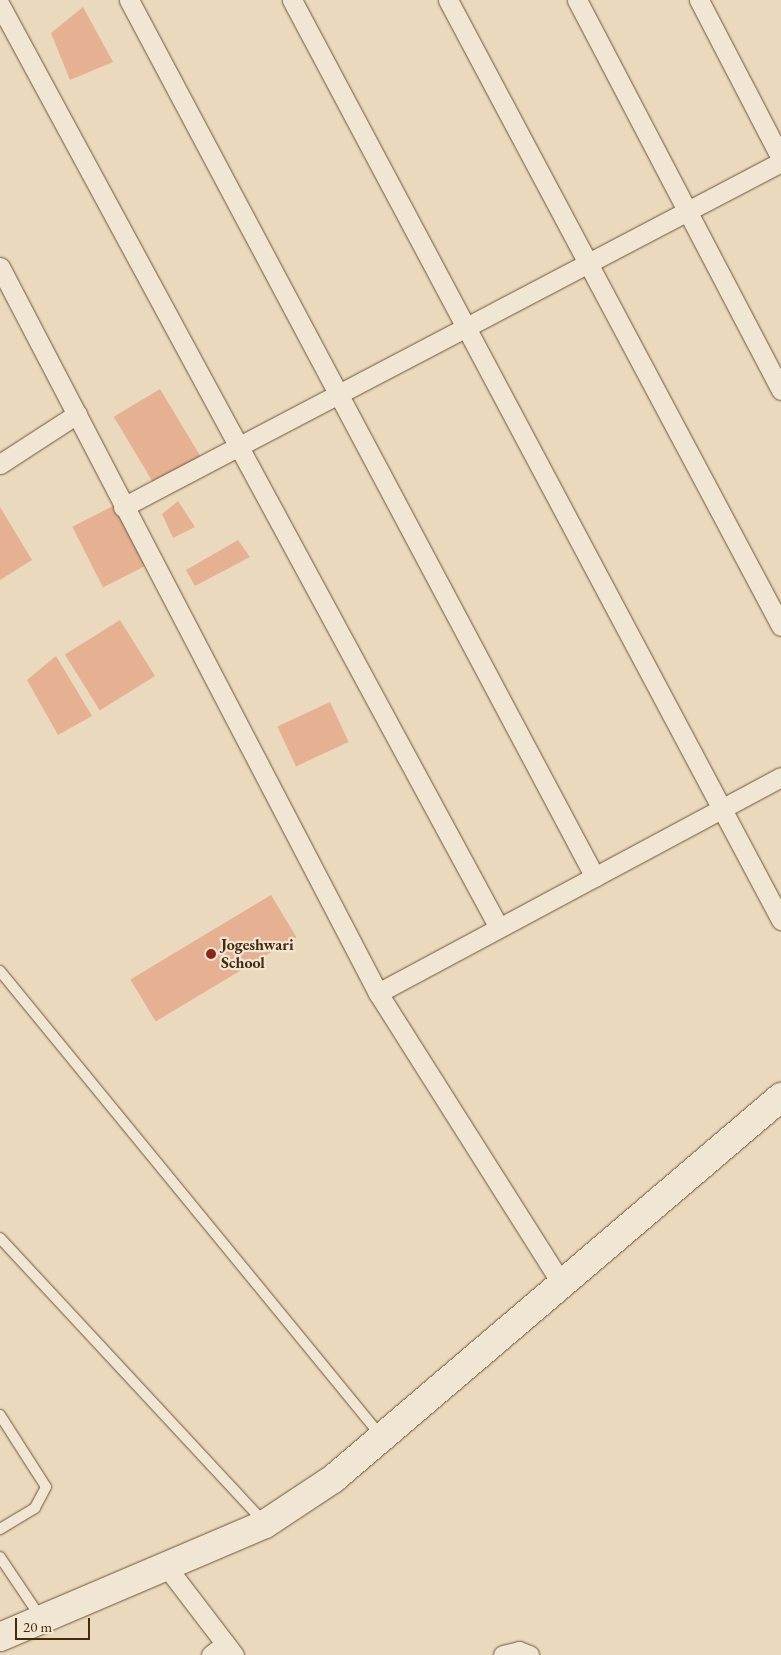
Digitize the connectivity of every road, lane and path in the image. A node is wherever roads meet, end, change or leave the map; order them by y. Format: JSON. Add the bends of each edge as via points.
{"nodes":[{"id":1,"x":129,"y":0,"type":"edge"},
{"id":2,"x":292,"y":0,"type":"edge"},
{"id":3,"x":448,"y":0,"type":"edge"},
{"id":4,"x":577,"y":0,"type":"edge"},
{"id":5,"x":699,"y":0,"type":"edge"},
{"id":6,"x":0,"y":5,"type":"edge"},
{"id":7,"x":781,"y":158,"type":"edge"},
{"id":8,"x":781,"y":162,"type":"edge"},
{"id":9,"x":687,"y":211,"type":"junction"},
{"id":10,"x":586,"y":264,"type":"junction"},
{"id":11,"x":0,"y":267,"type":"edge"},
{"id":12,"x":466,"y":327,"type":"junction"},
{"id":13,"x":781,"y":390,"type":"edge"},
{"id":14,"x":337,"y":395,"type":"junction"},
{"id":15,"x":77,"y":414,"type":"junction"},
{"id":16,"x":237,"y":447,"type":"junction"},
{"id":17,"x":0,"y":464,"type":"edge"},
{"id":18,"x":123,"y":507,"type":"junction"},
{"id":19,"x":781,"y":626,"type":"edge"},
{"id":20,"x":781,"y":777,"type":"edge"},
{"id":21,"x":722,"y":809,"type":"junction"},
{"id":22,"x":595,"y":877,"type":"junction"},
{"id":23,"x":781,"y":920,"type":"edge"},
{"id":24,"x":499,"y":928,"type":"junction"},
{"id":25,"x":0,"y":971,"type":"edge"},
{"id":26,"x":378,"y":993,"type":"junction"},
{"id":27,"x":781,"y":1097,"type":"edge"},
{"id":28,"x":0,"y":1238,"type":"edge"},
{"id":29,"x":562,"y":1284,"type":"junction"},
{"id":30,"x":0,"y":1415,"type":"edge"},
{"id":31,"x":384,"y":1440,"type":"junction"},
{"id":32,"x":265,"y":1524,"type":"junction"},
{"id":33,"x":0,"y":1529,"type":"edge"},
{"id":34,"x":0,"y":1557,"type":"edge"},
{"id":35,"x":166,"y":1566,"type":"junction"},
{"id":36,"x":42,"y":1619,"type":"junction"},
{"id":37,"x":0,"y":1638,"type":"edge"},
{"id":38,"x":223,"y":1651,"type":"edge"},
{"id":39,"x":503,"y":1655,"type":"edge"},
{"id":40,"x":529,"y":1655,"type":"edge"}],
"edges":[{"from":1,"to":14,"type":"street"},
{"from":2,"to":12,"type":"street"},
{"from":3,"to":10,"type":"street"},
{"from":4,"to":9,"type":"street"},
{"from":5,"to":7,"type":"street"},
{"from":6,"to":16,"type":"street"},
{"from":8,"to":9,"type":"street"},
{"from":9,"to":10,"type":"street"},
{"from":9,"to":13,"type":"street"},
{"from":10,"to":12,"type":"street"},
{"from":10,"to":19,"type":"street"},
{"from":11,"to":15,"type":"street"},
{"from":12,"to":14,"type":"street"},
{"from":12,"to":21,"type":"street"},
{"from":14,"to":16,"type":"street"},
{"from":14,"to":22,"type":"street"},
{"from":15,"to":17,"type":"street"},
{"from":15,"to":18,"type":"street"},
{"from":16,"to":18,"type":"street"},
{"from":16,"to":24,"type":"street"},
{"from":18,"to":26,"type":"street"},
{"from":20,"to":21,"type":"street"},
{"from":21,"to":22,"type":"street"},
{"from":21,"to":23,"type":"street"},
{"from":22,"to":24,"type":"street"},
{"from":24,"to":26,"type":"street"},
{"from":25,"to":31,"type":"lane"},
{"from":26,"to":29,"type":"street"},
{"from":27,"to":29,"type":"main road"},
{"from":28,"to":32,"type":"lane"},
{"from":29,"to":31,"type":"main road"},
{"from":30,"to":33,"type":"lane","via":[[46,1487],[36,1508]]},
{"from":31,"to":32,"type":"main road"},
{"from":32,"to":35,"type":"main road"},
{"from":34,"to":36,"type":"lane"},
{"from":35,"to":36,"type":"main road"},
{"from":35,"to":38,"type":"street"},
{"from":36,"to":37,"type":"main road"},
{"from":39,"to":40,"type":"street","via":[[519,1651]]}]}
